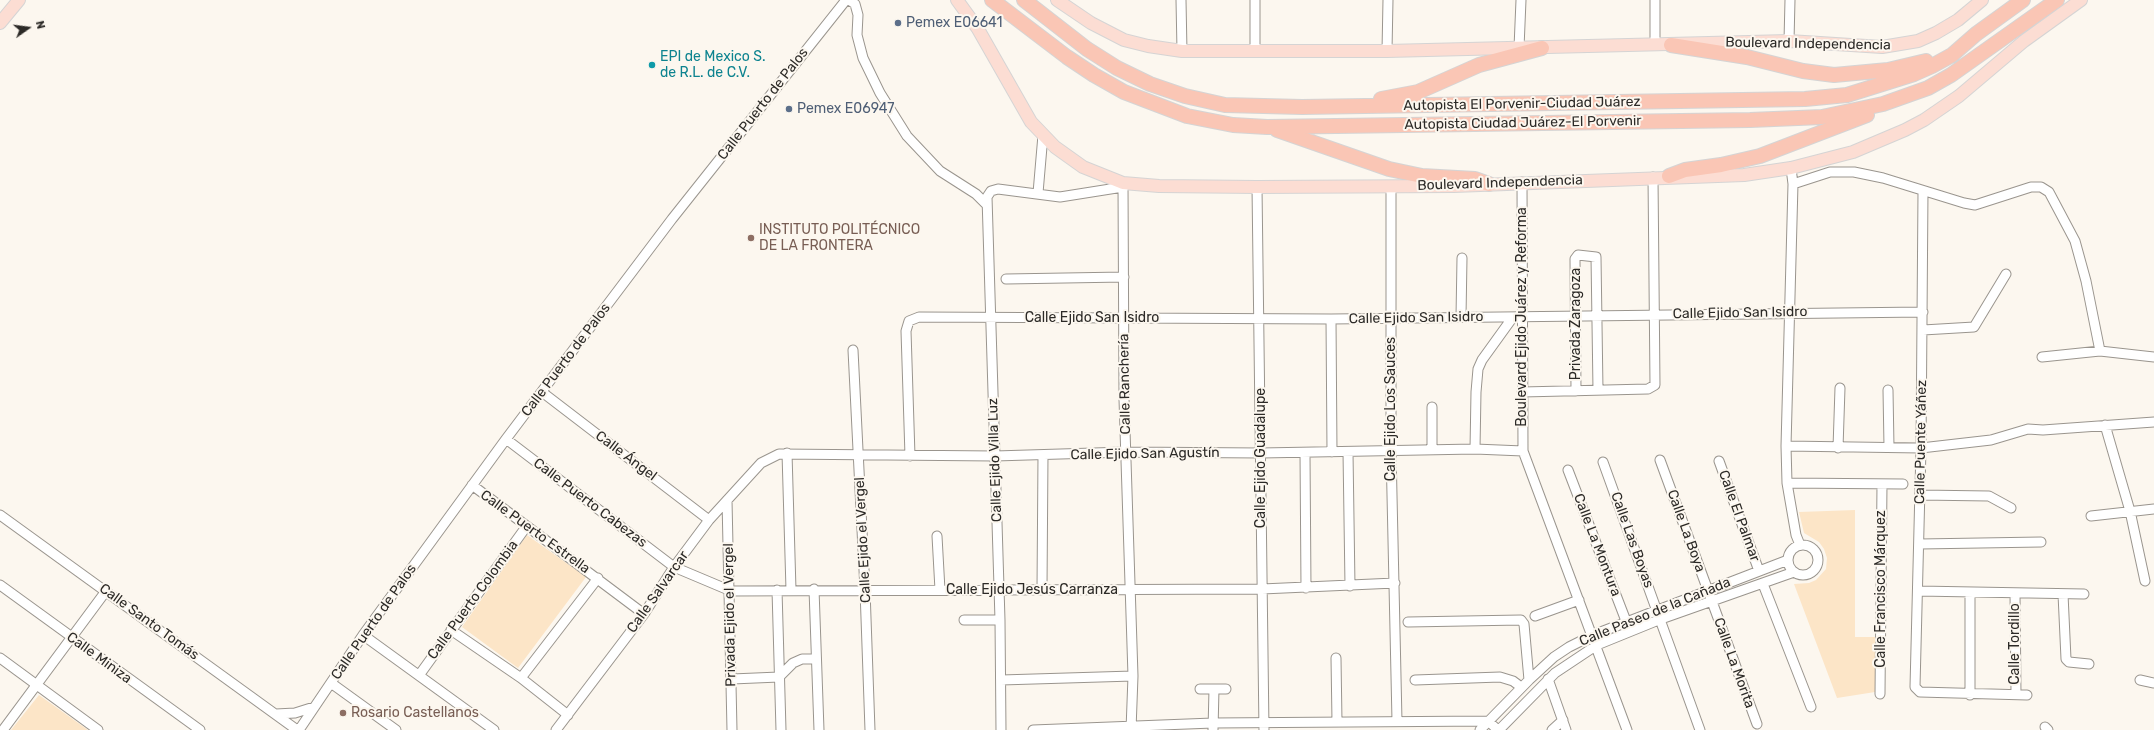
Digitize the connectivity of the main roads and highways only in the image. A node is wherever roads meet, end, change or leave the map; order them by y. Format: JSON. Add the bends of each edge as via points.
{"nodes":[{"id":1,"x":19,"y":0,"type":"edge"},
{"id":2,"x":957,"y":0,"type":"edge"},
{"id":3,"x":992,"y":0,"type":"edge"},
{"id":4,"x":1024,"y":0,"type":"edge"},
{"id":5,"x":1057,"y":0,"type":"edge"},
{"id":6,"x":1982,"y":0,"type":"edge"},
{"id":7,"x":2023,"y":0,"type":"edge"},
{"id":8,"x":2057,"y":0,"type":"edge"},
{"id":9,"x":2081,"y":0,"type":"edge"},
{"id":10,"x":0,"y":23,"type":"edge"},
{"id":11,"x":1670,"y":45,"type":"junction"},
{"id":12,"x":1542,"y":48,"type":"junction"},
{"id":13,"x":1952,"y":54,"type":"junction"},
{"id":14,"x":1895,"y":101,"type":"junction"},
{"id":15,"x":1340,"y":106,"type":"junction"},
{"id":16,"x":1267,"y":127,"type":"junction"},
{"id":17,"x":1670,"y":176,"type":"junction"},
{"id":18,"x":1489,"y":184,"type":"junction"}],
"edges":[{"from":1,"to":10,"type":"main road"},
{"from":2,"to":18,"type":"main road","name":"Boulevard Independencia","via":[[988,45],[1026,114],[1043,135],[1062,153],[1083,167],[1123,185],[1257,187]]},
{"from":3,"to":16,"type":"highway","name":"Autopista Ciudad Juárez-El Porvenir","via":[[1077,64],[1124,92],[1188,116],[1233,125]]},
{"from":4,"to":15,"type":"highway","name":"Autopista El Porvenir-Ciudad Juárez","via":[[1087,49],[1117,68],[1185,96],[1225,105]]},
{"from":5,"to":12,"type":"main road","name":"Boulevard Independencia","via":[[1091,23],[1124,40],[1182,51]]},
{"from":6,"to":11,"type":"main road","name":"Boulevard Independencia","via":[[1958,20],[1936,33],[1906,44],[1865,46],[1789,41]]},
{"from":7,"to":13,"type":"highway","name":"Autopista El Porvenir-Ciudad Juárez"},
{"from":8,"to":14,"type":"highway","name":"Autopista Ciudad Juárez-El Porvenir","via":[[1951,75],[1928,88]]},
{"from":9,"to":17,"type":"main road","name":"Boulevard Independencia","via":[[2024,41],[1959,96],[1924,120],[1888,138],[1828,160],[1791,168],[1744,175]]},
{"from":11,"to":12,"type":"main road","name":"Boulevard Independencia"},
{"from":11,"to":13,"type":"highway","via":[[1747,57],[1803,71],[1834,75],[1888,70]]},
{"from":12,"to":15,"type":"highway","via":[[1479,65],[1418,92]]},
{"from":13,"to":15,"type":"highway","name":"Autopista El Porvenir-Ciudad Juárez","via":[[1914,74],[1865,90],[1828,97]]},
{"from":14,"to":16,"type":"highway","name":"Autopista Ciudad Juárez-El Porvenir","via":[[1845,113],[1805,118]]},
{"from":14,"to":17,"type":"highway","via":[[1877,112],[1760,156],[1685,170]]},
{"from":16,"to":18,"type":"highway","via":[[1389,169],[1422,176],[1475,180]]},
{"from":17,"to":18,"type":"main road","name":"Boulevard Independencia"}]}
